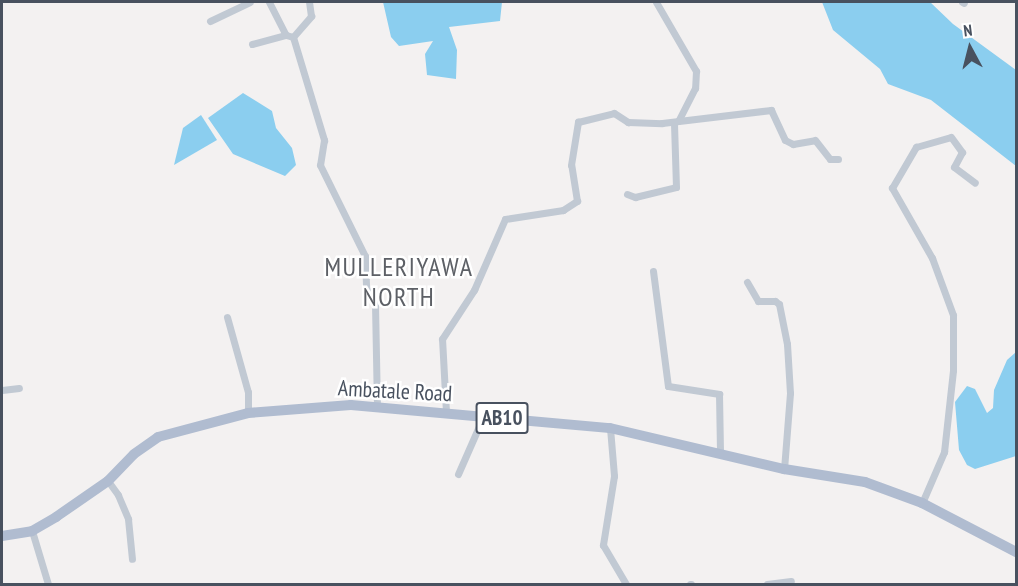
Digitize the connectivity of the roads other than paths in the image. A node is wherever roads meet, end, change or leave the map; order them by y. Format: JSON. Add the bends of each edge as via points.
{"nodes":[{"id":1,"x":250,"y":2,"type":"edge"},
{"id":2,"x":269,"y":2,"type":"edge"},
{"id":3,"x":309,"y":2,"type":"edge"},
{"id":4,"x":656,"y":2,"type":"edge"},
{"id":5,"x":210,"y":21,"type":"dead end"},
{"id":6,"x":290,"y":36,"type":"junction"},
{"id":7,"x":252,"y":44,"type":"dead end"},
{"id":8,"x":676,"y":122,"type":"junction"},
{"id":9,"x":838,"y":159,"type":"dead end"},
{"id":10,"x":975,"y":183,"type":"dead end"},
{"id":11,"x":627,"y":194,"type":"dead end"},
{"id":12,"x":653,"y":271,"type":"dead end"},
{"id":13,"x":747,"y":282,"type":"dead end"},
{"id":14,"x":227,"y":317,"type":"dead end"},
{"id":15,"x":19,"y":388,"type":"dead end"},
{"id":16,"x":2,"y":390,"type":"edge"},
{"id":17,"x":377,"y":405,"type":"junction"},
{"id":18,"x":248,"y":412,"type":"junction"},
{"id":19,"x":446,"y":412,"type":"junction"},
{"id":20,"x":483,"y":417,"type":"junction"},
{"id":21,"x":610,"y":428,"type":"junction"},
{"id":22,"x":720,"y":454,"type":"junction"},
{"id":23,"x":784,"y":469,"type":"junction"},
{"id":24,"x":458,"y":474,"type":"dead end"},
{"id":25,"x":108,"y":481,"type":"junction"},
{"id":26,"x":922,"y":502,"type":"junction"},
{"id":27,"x":32,"y":531,"type":"junction"},
{"id":28,"x":2,"y":536,"type":"edge"},
{"id":29,"x":1017,"y":552,"type":"edge"},
{"id":30,"x":132,"y":559,"type":"dead end"},
{"id":31,"x":791,"y":581,"type":"dead end"},
{"id":32,"x":48,"y":585,"type":"edge"},
{"id":33,"x":626,"y":585,"type":"edge"},
{"id":34,"x":767,"y":585,"type":"edge"}],
"edges":[{"from":1,"to":5,"type":"street"},
{"from":2,"to":6,"type":"street"},
{"from":3,"to":6,"type":"street","via":[[311,16]]},
{"from":4,"to":8,"type":"street","via":[[696,71],[695,88]]},
{"from":6,"to":7,"type":"street"},
{"from":6,"to":17,"type":"street","via":[[324,140],[320,165],[365,256],[366,288],[375,304]]},
{"from":8,"to":9,"type":"street","via":[[771,110],[785,140],[793,144],[815,140],[830,159]]},
{"from":8,"to":11,"type":"street","via":[[675,187],[635,197]]},
{"from":8,"to":19,"type":"street","via":[[628,122],[614,113],[578,122],[571,165],[577,201],[563,210],[505,219],[474,290],[442,339]]},
{"from":10,"to":26,"type":"street","via":[[954,167],[962,152],[951,137],[916,147],[892,188],[932,258],[953,315],[953,370],[944,452]]},
{"from":12,"to":22,"type":"street","via":[[668,386],[719,394]]},
{"from":13,"to":23,"type":"street","via":[[758,301],[778,304],[787,344],[790,393]]},
{"from":14,"to":18,"type":"street","via":[[248,392]]},
{"from":15,"to":16,"type":"street"},
{"from":17,"to":18,"type":"main road","name":"Ambatale Road","number":"AB10"},
{"from":17,"to":19,"type":"main road","name":"Ambatale Road","number":"AB10"},
{"from":18,"to":25,"type":"main road","name":"Ambatale Road","number":"AB10","via":[[158,437]]},
{"from":19,"to":20,"type":"main road","name":"Ambatale Road","number":"AB10"},
{"from":20,"to":21,"type":"main road","name":"Ambatale Road","number":"AB10"},
{"from":20,"to":24,"type":"street"},
{"from":21,"to":22,"type":"main road","name":"Ambatale Road","number":"AB10"},
{"from":21,"to":33,"type":"street","via":[[614,476],[603,545]]},
{"from":22,"to":23,"type":"main road","name":"Ambatale Road","number":"AB10"},
{"from":23,"to":26,"type":"main road","name":"Ambatale Road","number":"AB10","via":[[865,482]]},
{"from":25,"to":27,"type":"main road","name":"Ambatale Road","number":"AB10"},
{"from":25,"to":30,"type":"street","via":[[125,510]]},
{"from":26,"to":29,"type":"main road","name":"Ambatale Road","number":"AB10"},
{"from":27,"to":28,"type":"main road","name":"Ambatale Road","number":"AB10"},
{"from":27,"to":32,"type":"street"},
{"from":31,"to":34,"type":"street"}]}
